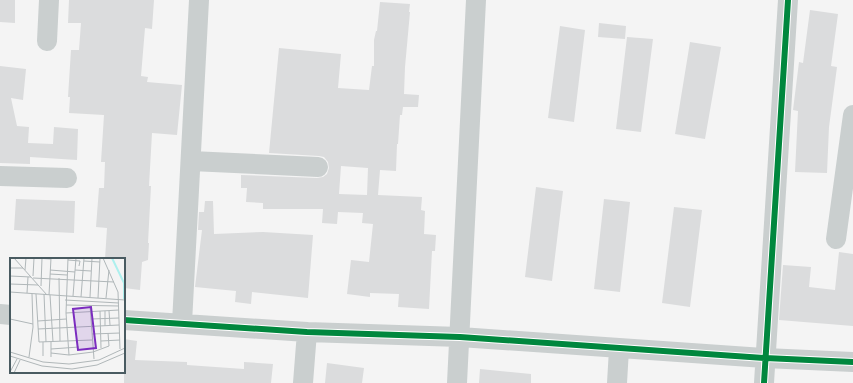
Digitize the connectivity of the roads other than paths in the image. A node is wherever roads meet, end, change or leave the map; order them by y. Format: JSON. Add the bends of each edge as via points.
{"nodes":[{"id":1,"x":49,"y":0,"type":"edge"},
{"id":2,"x":199,"y":0,"type":"edge"},
{"id":3,"x":476,"y":0,"type":"edge"},
{"id":4,"x":788,"y":0,"type":"edge"},
{"id":5,"x":47,"y":41,"type":"dead end"},
{"id":6,"x":853,"y":115,"type":"edge"},
{"id":7,"x":191,"y":161,"type":"junction"},
{"id":8,"x":318,"y":167,"type":"dead end"},
{"id":9,"x":0,"y":176,"type":"edge"},
{"id":10,"x":67,"y":178,"type":"dead end"},
{"id":11,"x":836,"y":239,"type":"dead end"},
{"id":12,"x":0,"y":314,"type":"edge"},
{"id":13,"x":10,"y":315,"type":"edge"},
{"id":14,"x":125,"y":320,"type":"edge"},
{"id":15,"x":182,"y":323,"type":"junction"},
{"id":16,"x":307,"y":332,"type":"junction"},
{"id":17,"x":460,"y":338,"type":"junction"},
{"id":18,"x":619,"y":349,"type":"junction"},
{"id":19,"x":765,"y":358,"type":"junction"},
{"id":20,"x":853,"y":362,"type":"edge"},
{"id":21,"x":303,"y":383,"type":"edge"},
{"id":22,"x":457,"y":383,"type":"edge"},
{"id":23,"x":617,"y":383,"type":"edge"},
{"id":24,"x":764,"y":383,"type":"edge"}],
"edges":[{"from":1,"to":5,"type":"street"},
{"from":2,"to":7,"type":"street"},
{"from":3,"to":17,"type":"street"},
{"from":4,"to":19,"type":"street"},
{"from":6,"to":11,"type":"street"},
{"from":7,"to":8,"type":"street"},
{"from":7,"to":15,"type":"street"},
{"from":9,"to":10,"type":"street"},
{"from":12,"to":13,"type":"street"},
{"from":14,"to":15,"type":"street"},
{"from":15,"to":16,"type":"street"},
{"from":16,"to":17,"type":"street"},
{"from":16,"to":21,"type":"street"},
{"from":17,"to":18,"type":"street"},
{"from":17,"to":22,"type":"street"},
{"from":18,"to":19,"type":"street"},
{"from":18,"to":23,"type":"street"},
{"from":19,"to":20,"type":"street"},
{"from":19,"to":24,"type":"street"}]}
